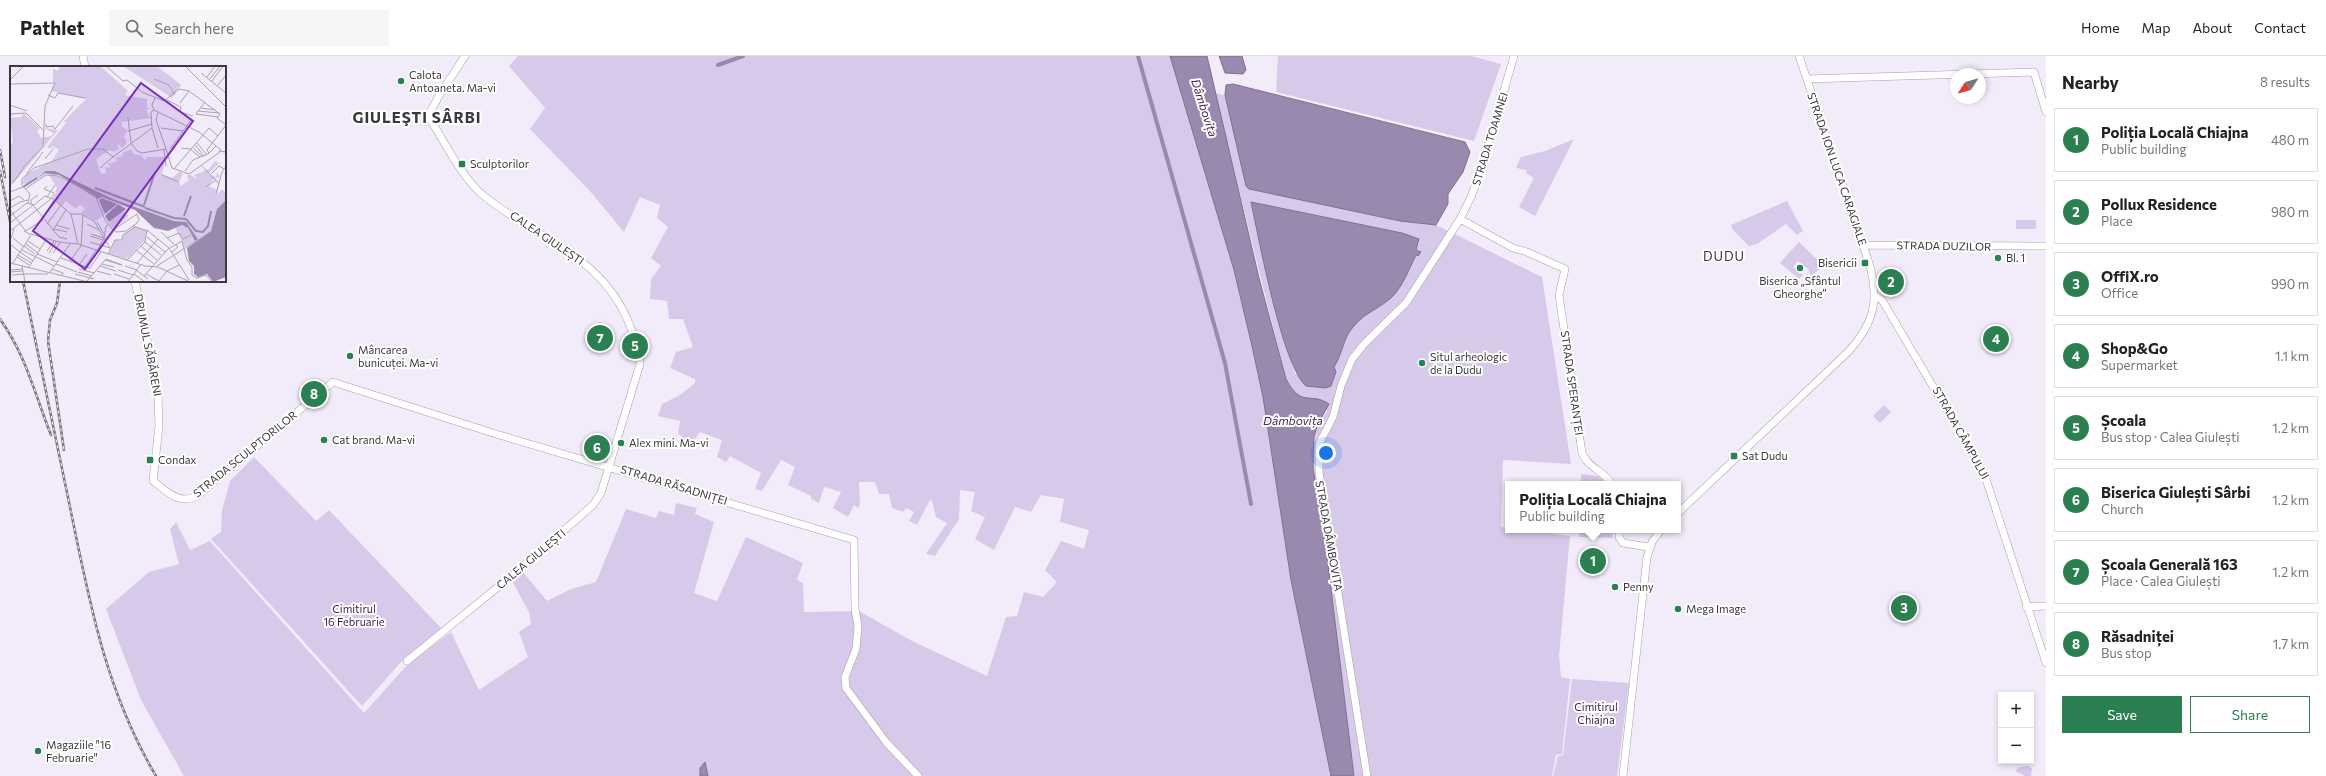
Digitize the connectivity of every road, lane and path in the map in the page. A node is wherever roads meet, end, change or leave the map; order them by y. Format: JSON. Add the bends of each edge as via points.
{"nodes":[{"id":1,"x":83,"y":56,"type":"edge"},
{"id":2,"x":465,"y":56,"type":"edge"},
{"id":3,"x":1514,"y":56,"type":"edge"},
{"id":4,"x":1800,"y":56,"type":"edge"},
{"id":5,"x":85,"y":66,"type":"edge"},
{"id":6,"x":1807,"y":79,"type":"junction"},
{"id":7,"x":2046,"y":112,"type":"edge"},
{"id":8,"x":1460,"y":219,"type":"junction"},
{"id":9,"x":1865,"y":245,"type":"junction"},
{"id":10,"x":2046,"y":246,"type":"edge"},
{"id":11,"x":135,"y":282,"type":"edge"},
{"id":12,"x":1874,"y":296,"type":"junction"},
{"id":13,"x":333,"y":382,"type":"joint"},
{"id":14,"x":609,"y":466,"type":"junction"},
{"id":15,"x":153,"y":481,"type":"joint"},
{"id":16,"x":1610,"y":481,"type":"edge"},
{"id":17,"x":1681,"y":510,"type":"edge"},
{"id":18,"x":1619,"y":533,"type":"edge"},
{"id":19,"x":1659,"y":533,"type":"edge"},
{"id":20,"x":1649,"y":547,"type":"junction"},
{"id":21,"x":2046,"y":606,"type":"edge"},
{"id":22,"x":2026,"y":607,"type":"junction"},
{"id":23,"x":407,"y":661,"type":"dead end"},
{"id":24,"x":2046,"y":663,"type":"edge"},
{"id":25,"x":918,"y":776,"type":"edge"},
{"id":26,"x":1367,"y":776,"type":"edge"},
{"id":27,"x":1623,"y":776,"type":"edge"}],
"edges":[{"from":1,"to":5,"type":"main road"},
{"from":2,"to":14,"type":"main road","name":"CALEA GIULEȘTI","via":[[428,116],[482,195],[584,262],[604,281],[621,303],[638,347],[640,364]]},
{"from":3,"to":8,"type":"main road","name":"STRADA TOAMNEI","via":[[1479,175]]},
{"from":4,"to":6,"type":"main road","name":"STRADA ION LUCA CARAGIALE"},
{"from":6,"to":7,"type":"main road","via":[[2034,72]]},
{"from":6,"to":9,"type":"main road","name":"STRADA ION LUCA CARAGIALE"},
{"from":8,"to":16,"type":"main road","name":"STRADA SPERANȚEI","via":[[1513,248],[1565,269],[1559,295],[1582,454],[1585,460]]},
{"from":8,"to":26,"type":"main road","name":"STRADA DÂMBOVIȚA","via":[[1403,307],[1352,359],[1333,416],[1319,444],[1318,473]]},
{"from":9,"to":10,"type":"main road","name":"STRADA DUZILOR"},
{"from":9,"to":12,"type":"main road","name":"STRADA ION LUCA CARAGIALE"},
{"from":11,"to":15,"type":"main road","name":"DRUMUL SĂBĂRENI","via":[[158,393],[159,426]]},
{"from":12,"to":17,"type":"main road","name":"STRADA ION LUCA CARAGIALE","via":[[1870,321],[1854,345]]},
{"from":12,"to":22,"type":"main road","name":"STRADA CÂMPULUI","via":[[1882,300],[1980,463],[1992,493]]},
{"from":13,"to":14,"type":"main road","name":"STRADA RĂSADNIȚEI","via":[[496,434]]},
{"from":13,"to":15,"type":"main road","name":"STRADA SCULPTORILOR","via":[[197,496],[187,501],[180,500]]},
{"from":14,"to":23,"type":"main road","name":"CALEA GIULEȘTI","via":[[601,493],[586,512]]},
{"from":14,"to":25,"type":"main road","name":"STRADA RĂSADNIȚEI","via":[[854,540],[858,626],[856,649],[845,682],[850,694],[881,735]]},
{"from":18,"to":20,"type":"main road","via":[[1623,543]]},
{"from":19,"to":20,"type":"main road"},
{"from":20,"to":27,"type":"main road"},
{"from":21,"to":22,"type":"main road"},
{"from":22,"to":24,"type":"main road","name":"STRADA CÂMPULUI"}]}
